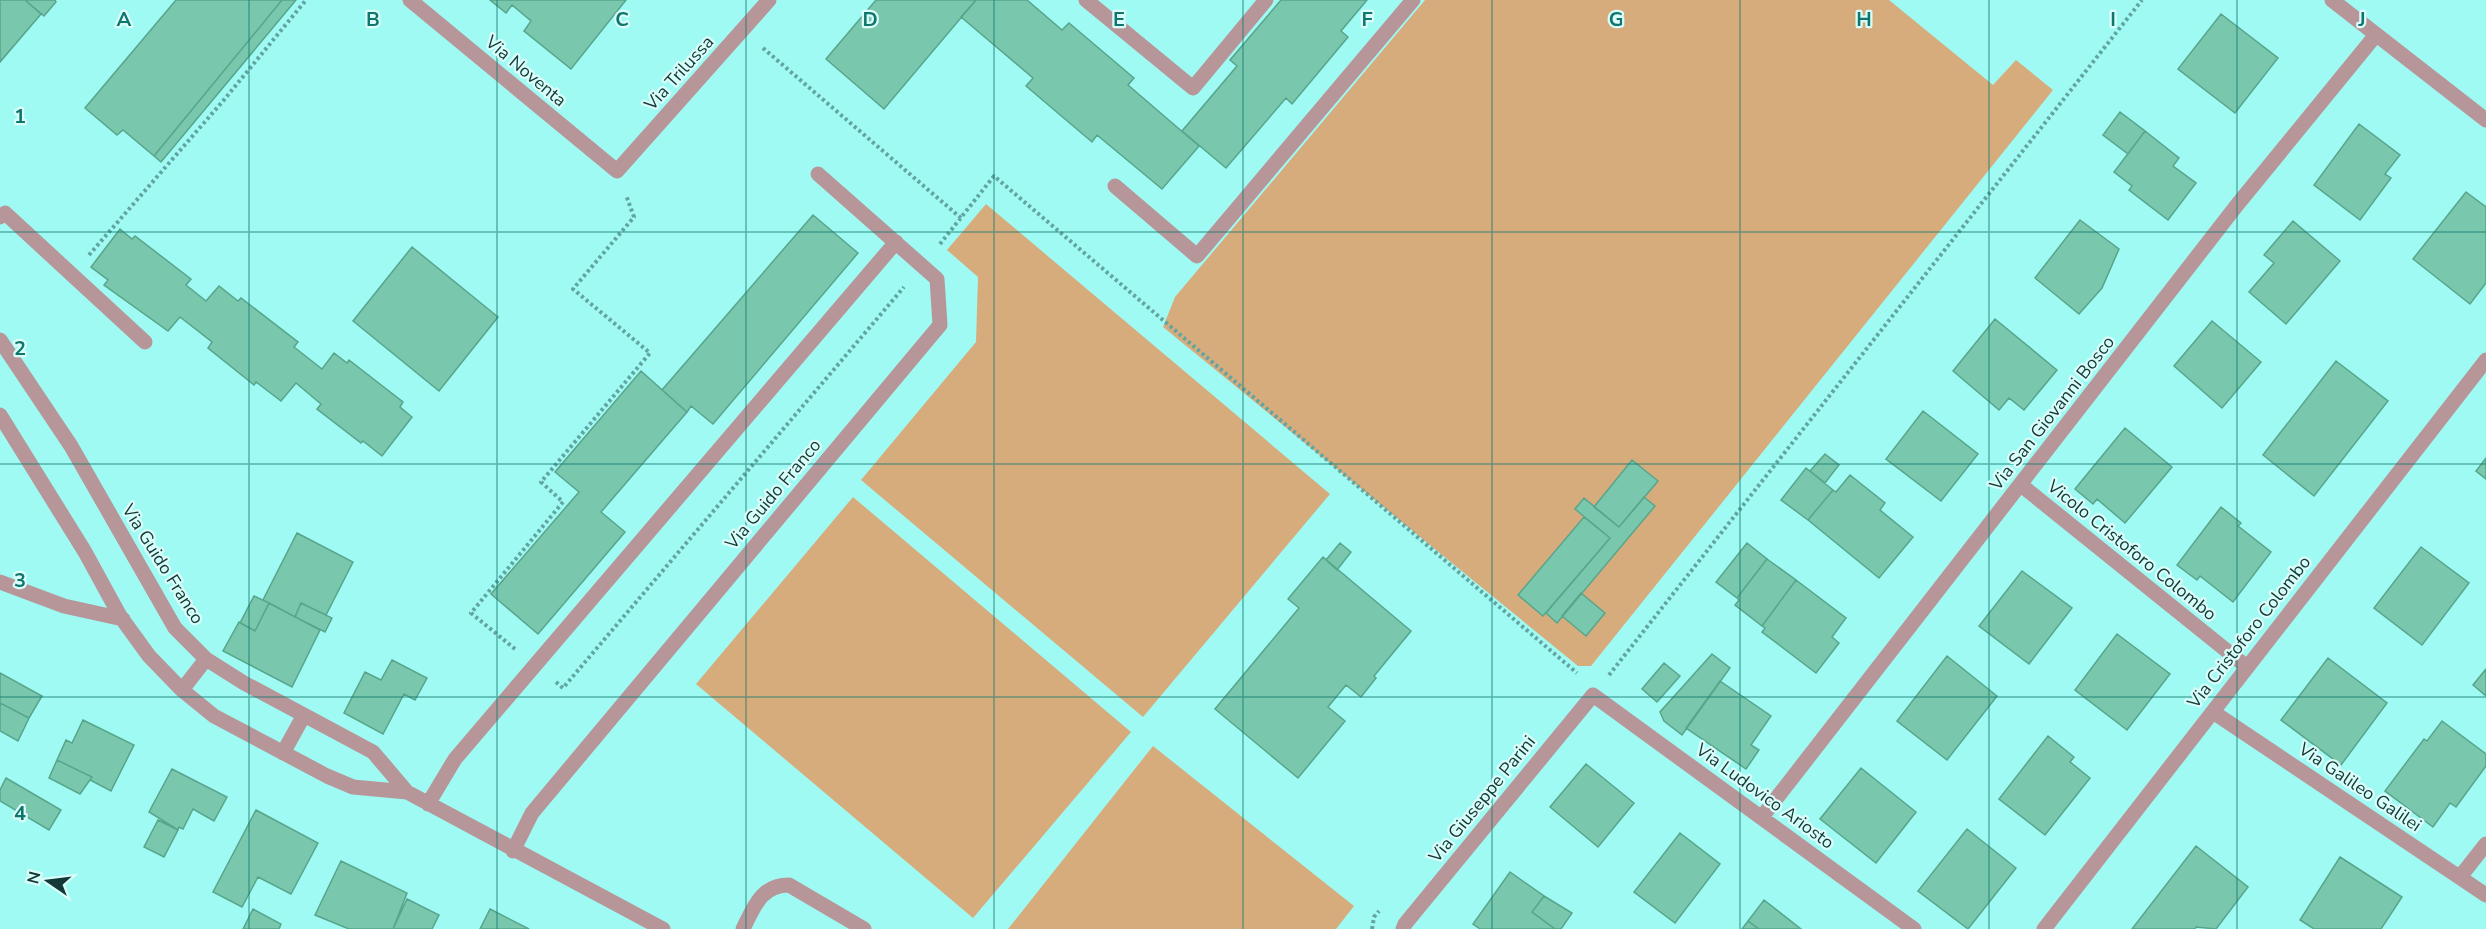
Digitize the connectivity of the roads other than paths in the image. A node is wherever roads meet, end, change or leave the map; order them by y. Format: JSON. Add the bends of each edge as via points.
{"nodes":[{"id":1,"x":410,"y":0,"type":"edge"},
{"id":2,"x":770,"y":0,"type":"edge"},
{"id":3,"x":1086,"y":0,"type":"edge"},
{"id":4,"x":1266,"y":0,"type":"edge"},
{"id":5,"x":1413,"y":0,"type":"edge"},
{"id":6,"x":2332,"y":0,"type":"edge"},
{"id":7,"x":2375,"y":36,"type":"junction"},
{"id":8,"x":2486,"y":120,"type":"edge"},
{"id":9,"x":617,"y":171,"type":"joint"},
{"id":10,"x":818,"y":174,"type":"dead end"},
{"id":11,"x":1115,"y":186,"type":"dead end"},
{"id":12,"x":0,"y":217,"type":"edge"},
{"id":13,"x":896,"y":242,"type":"junction"},
{"id":14,"x":0,"y":340,"type":"edge"},
{"id":15,"x":145,"y":342,"type":"dead end"},
{"id":16,"x":2486,"y":360,"type":"edge"},
{"id":17,"x":0,"y":415,"type":"edge"},
{"id":18,"x":2021,"y":485,"type":"junction"},
{"id":19,"x":0,"y":582,"type":"edge"},
{"id":20,"x":123,"y":619,"type":"junction"},
{"id":21,"x":206,"y":659,"type":"junction"},
{"id":22,"x":2247,"y":667,"type":"junction"},
{"id":23,"x":182,"y":690,"type":"junction"},
{"id":24,"x":1593,"y":694,"type":"joint"},
{"id":25,"x":2213,"y":712,"type":"junction"},
{"id":26,"x":304,"y":715,"type":"junction"},
{"id":27,"x":283,"y":753,"type":"junction"},
{"id":28,"x":407,"y":792,"type":"junction"},
{"id":29,"x":428,"y":804,"type":"junction"},
{"id":30,"x":1762,"y":817,"type":"junction"},
{"id":31,"x":2486,"y":844,"type":"edge"},
{"id":32,"x":513,"y":851,"type":"junction"},
{"id":33,"x":2460,"y":877,"type":"junction"},
{"id":34,"x":2486,"y":895,"type":"edge"},
{"id":35,"x":663,"y":929,"type":"edge"},
{"id":36,"x":743,"y":929,"type":"edge"},
{"id":37,"x":864,"y":929,"type":"edge"},
{"id":38,"x":1403,"y":929,"type":"edge"},
{"id":39,"x":1914,"y":929,"type":"edge"},
{"id":40,"x":2044,"y":929,"type":"edge"}],
"edges":[{"from":1,"to":9,"type":"street","name":"Via Noventa"},
{"from":2,"to":9,"type":"street","name":"Via Trilussa"},
{"from":3,"to":4,"type":"street","via":[[1192,88]]},
{"from":5,"to":11,"type":"street","via":[[1197,256]]},
{"from":6,"to":7,"type":"street"},
{"from":7,"to":8,"type":"street"},
{"from":7,"to":18,"type":"street","name":"Via San Giovanni Bosco","via":[[2237,205]]},
{"from":10,"to":13,"type":"street","name":"Via Guido Franco"},
{"from":12,"to":15,"type":"street","via":[[5,213]]},
{"from":13,"to":29,"type":"street","via":[[449,767]]},
{"from":13,"to":32,"type":"street","name":"Via Guido Franco","via":[[937,279],[940,325],[532,813]]},
{"from":14,"to":21,"type":"street","name":"Via Guido Franco","via":[[71,446],[175,628]]},
{"from":16,"to":22,"type":"street","name":"Via Cristoforo Colombo"},
{"from":17,"to":20,"type":"street","name":"Via Guido Franco"},
{"from":18,"to":22,"type":"street","name":"Vicolo Cristoforo Colombo"},
{"from":18,"to":30,"type":"street","name":"Via San Giovanni Bosco"},
{"from":19,"to":20,"type":"street","via":[[64,606]]},
{"from":20,"to":23,"type":"street","name":"Via Guido Franco","via":[[149,656]]},
{"from":21,"to":23,"type":"street"},
{"from":21,"to":26,"type":"street","name":"Via Guido Franco"},
{"from":22,"to":25,"type":"street","name":"Via Cristoforo Colombo"},
{"from":23,"to":27,"type":"street","name":"Via Guido Franco","via":[[214,716]]},
{"from":24,"to":30,"type":"street","name":"Via Ludovico Ariosto"},
{"from":24,"to":38,"type":"street","name":"Via Giuseppe Parini"},
{"from":25,"to":33,"type":"street","name":"Via Galileo Galilei"},
{"from":25,"to":40,"type":"street","name":"Via Cristoforo Colombo"},
{"from":26,"to":27,"type":"street"},
{"from":26,"to":28,"type":"street","name":"Via Guido Franco","via":[[374,752]]},
{"from":27,"to":28,"type":"street","name":"Via Guido Franco","via":[[353,787]]},
{"from":28,"to":29,"type":"street","name":"Via Guido Franco"},
{"from":29,"to":32,"type":"street","name":"Via Guido Franco"},
{"from":30,"to":39,"type":"street","name":"Via Ludovico Ariosto"},
{"from":31,"to":33,"type":"street"},
{"from":32,"to":35,"type":"street","name":"Via Guido Franco"},
{"from":33,"to":34,"type":"street","name":"Via Galileo Galilei"},
{"from":36,"to":37,"type":"street","via":[[762,894],[777,885],[789,885]]}]}
